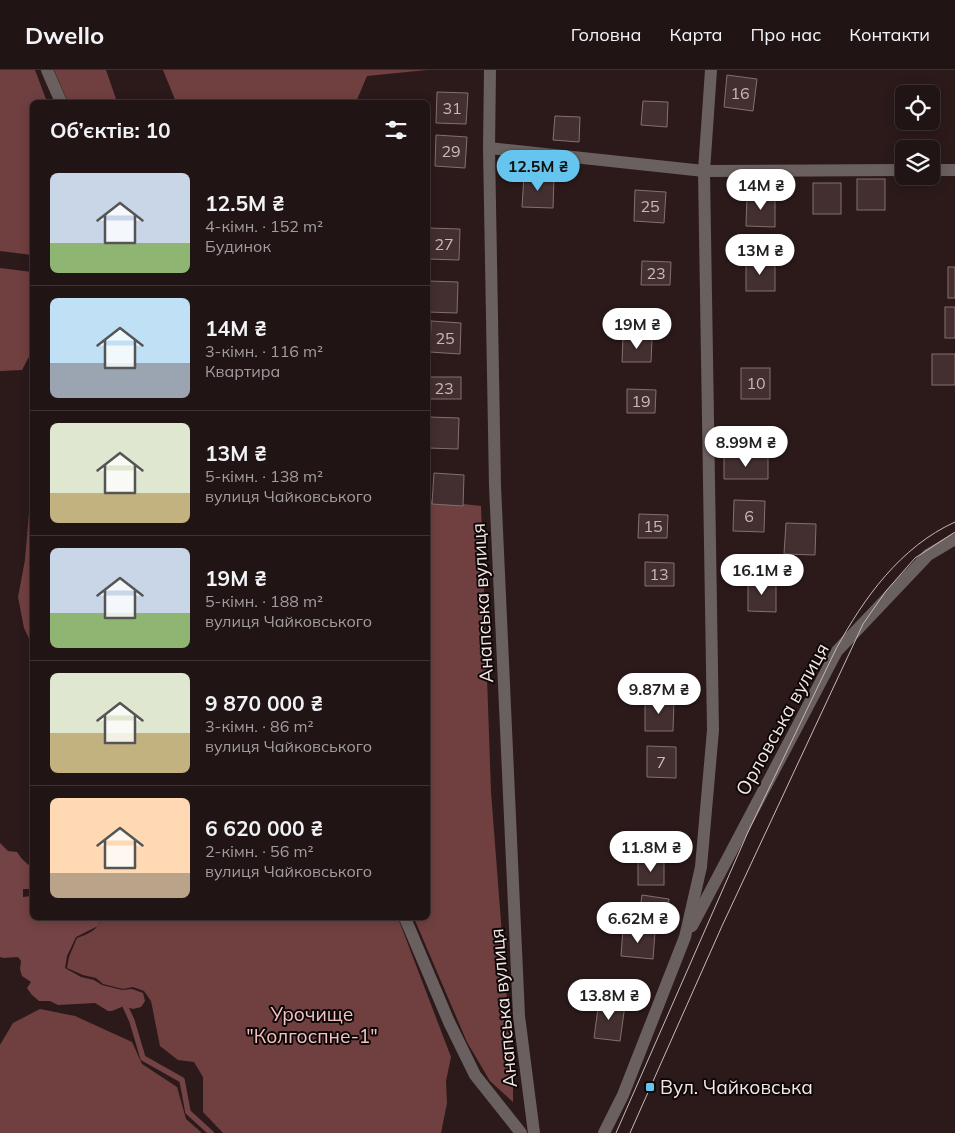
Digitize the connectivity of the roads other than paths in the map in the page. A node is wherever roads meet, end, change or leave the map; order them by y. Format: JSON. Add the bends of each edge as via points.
{"nodes":[{"id":1,"x":47,"y":70,"type":"edge"},
{"id":2,"x":490,"y":70,"type":"edge"},
{"id":3,"x":711,"y":70,"type":"edge"},
{"id":4,"x":60,"y":100,"type":"edge"},
{"id":5,"x":489,"y":148,"type":"junction"},
{"id":6,"x":895,"y":170,"type":"edge"},
{"id":7,"x":940,"y":170,"type":"edge"},
{"id":8,"x":955,"y":170,"type":"edge"},
{"id":9,"x":704,"y":171,"type":"junction"},
{"id":10,"x":955,"y":539,"type":"edge"},
{"id":11,"x":406,"y":920,"type":"edge"},
{"id":12,"x":681,"y":947,"type":"junction"},
{"id":13,"x":521,"y":1133,"type":"edge"},
{"id":14,"x":534,"y":1133,"type":"edge"},
{"id":15,"x":604,"y":1133,"type":"edge"}],
"edges":[{"from":1,"to":4,"type":"street"},
{"from":2,"to":5,"type":"street","name":"Анапська вулиця"},
{"from":3,"to":9,"type":"street"},
{"from":5,"to":9,"type":"street"},
{"from":5,"to":14,"type":"street","name":"Анапська вулиця","via":[[497,525],[519,1016]]},
{"from":6,"to":9,"type":"street"},
{"from":7,"to":8,"type":"street"},
{"from":9,"to":12,"type":"street","via":[[713,730],[701,867]]},
{"from":10,"to":12,"type":"street","name":"Орловська вулиця","via":[[928,555],[838,651]]},
{"from":11,"to":13,"type":"street","via":[[475,1075]]},
{"from":12,"to":15,"type":"street","via":[[623,1095]]}]}
